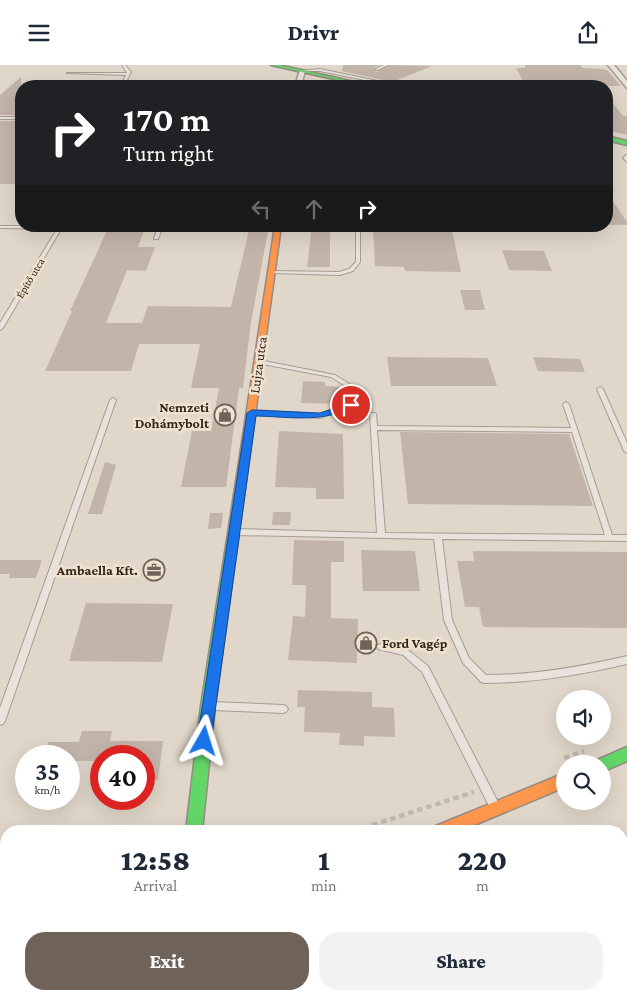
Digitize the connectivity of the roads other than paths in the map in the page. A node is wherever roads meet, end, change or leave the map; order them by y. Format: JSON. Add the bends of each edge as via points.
{"nodes":[{"id":1,"x":123,"y":65,"type":"edge"},
{"id":2,"x":273,"y":65,"type":"edge"},
{"id":3,"x":387,"y":65,"type":"edge"},
{"id":4,"x":611,"y":65,"type":"edge"},
{"id":5,"x":377,"y":69,"type":"dead end"},
{"id":6,"x":302,"y":71,"type":"junction"},
{"id":7,"x":69,"y":73,"type":"dead end"},
{"id":8,"x":129,"y":74,"type":"junction"},
{"id":9,"x":126,"y":80,"type":"edge"},
{"id":10,"x":300,"y":80,"type":"edge"},
{"id":11,"x":343,"y":80,"type":"edge"},
{"id":12,"x":368,"y":80,"type":"edge"},
{"id":13,"x":627,"y":87,"type":"edge"},
{"id":14,"x":0,"y":118,"type":"edge"},
{"id":15,"x":15,"y":118,"type":"edge"},
{"id":16,"x":613,"y":140,"type":"edge"},
{"id":17,"x":627,"y":143,"type":"edge"},
{"id":18,"x":627,"y":156,"type":"edge"},
{"id":19,"x":627,"y":161,"type":"edge"},
{"id":20,"x":0,"y":227,"type":"edge"},
{"id":21,"x":15,"y":227,"type":"edge"},
{"id":22,"x":58,"y":232,"type":"edge"},
{"id":23,"x":158,"y":232,"type":"edge"},
{"id":24,"x":277,"y":232,"type":"edge"},
{"id":25,"x":358,"y":232,"type":"edge"},
{"id":26,"x":156,"y":238,"type":"dead end"},
{"id":27,"x":271,"y":272,"type":"junction"},
{"id":28,"x":0,"y":328,"type":"edge"},
{"id":29,"x":259,"y":362,"type":"junction"},
{"id":30,"x":600,"y":389,"type":"dead end"},
{"id":31,"x":112,"y":400,"type":"dead end"},
{"id":32,"x":566,"y":404,"type":"dead end"},
{"id":33,"x":252,"y":413,"type":"junction"},
{"id":34,"x":373,"y":414,"type":"dead end"},
{"id":35,"x":374,"y":428,"type":"junction"},
{"id":36,"x":573,"y":430,"type":"junction"},
{"id":37,"x":627,"y":451,"type":"edge"},
{"id":38,"x":234,"y":532,"type":"junction"},
{"id":39,"x":381,"y":536,"type":"junction"},
{"id":40,"x":438,"y":537,"type":"junction"},
{"id":41,"x":609,"y":537,"type":"junction"},
{"id":42,"x":627,"y":537,"type":"edge"},
{"id":43,"x":381,"y":647,"type":"dead end"},
{"id":44,"x":627,"y":660,"type":"edge"},
{"id":45,"x":208,"y":705,"type":"junction"},
{"id":46,"x":283,"y":709,"type":"dead end"},
{"id":47,"x":0,"y":721,"type":"edge"},
{"id":48,"x":627,"y":755,"type":"edge"},
{"id":49,"x":611,"y":761,"type":"edge"},
{"id":50,"x":556,"y":784,"type":"edge"},
{"id":51,"x":496,"y":809,"type":"junction"},
{"id":52,"x":195,"y":825,"type":"edge"},
{"id":53,"x":457,"y":825,"type":"edge"}],
"edges":[{"from":1,"to":8,"type":"lane"},
{"from":2,"to":6,"type":"street"},
{"from":3,"to":5,"type":"lane"},
{"from":4,"to":13,"type":"street"},
{"from":6,"to":10,"type":"street"},
{"from":6,"to":11,"type":"street"},
{"from":6,"to":12,"type":"lane","via":[[320,70]]},
{"from":7,"to":8,"type":"lane"},
{"from":8,"to":9,"type":"lane"},
{"from":14,"to":15,"type":"lane"},
{"from":16,"to":17,"type":"street"},
{"from":18,"to":19,"type":"lane"},
{"from":20,"to":21,"type":"lane","name":"Építő utca"},
{"from":22,"to":28,"type":"lane","name":"Építő utca"},
{"from":23,"to":26,"type":"lane"},
{"from":24,"to":27,"type":"street","name":"Lujza utca"},
{"from":25,"to":27,"type":"lane","via":[[358,262],[351,270],[340,274]]},
{"from":27,"to":29,"type":"street","name":"Lujza utca"},
{"from":29,"to":33,"type":"street","name":"Lujza utca"},
{"from":29,"to":33,"type":"lane","via":[[333,376],[350,386],[351,405],[320,416]]},
{"from":30,"to":37,"type":"lane"},
{"from":31,"to":47,"type":"lane"},
{"from":32,"to":36,"type":"lane"},
{"from":33,"to":38,"type":"street","name":"Lujza utca"},
{"from":34,"to":35,"type":"lane"},
{"from":35,"to":36,"type":"lane"},
{"from":35,"to":39,"type":"lane"},
{"from":36,"to":41,"type":"lane"},
{"from":38,"to":39,"type":"lane"},
{"from":38,"to":45,"type":"street","name":"Lujza utca"},
{"from":39,"to":40,"type":"lane"},
{"from":40,"to":41,"type":"lane"},
{"from":40,"to":44,"type":"lane","via":[[448,620],[466,660],[484,679],[586,669]]},
{"from":41,"to":42,"type":"lane"},
{"from":43,"to":51,"type":"lane","via":[[404,652],[425,669]]},
{"from":45,"to":46,"type":"lane"},
{"from":45,"to":52,"type":"street","name":"Lujza utca"},
{"from":48,"to":49,"type":"street"},
{"from":50,"to":51,"type":"street"},
{"from":51,"to":53,"type":"street"}]}
